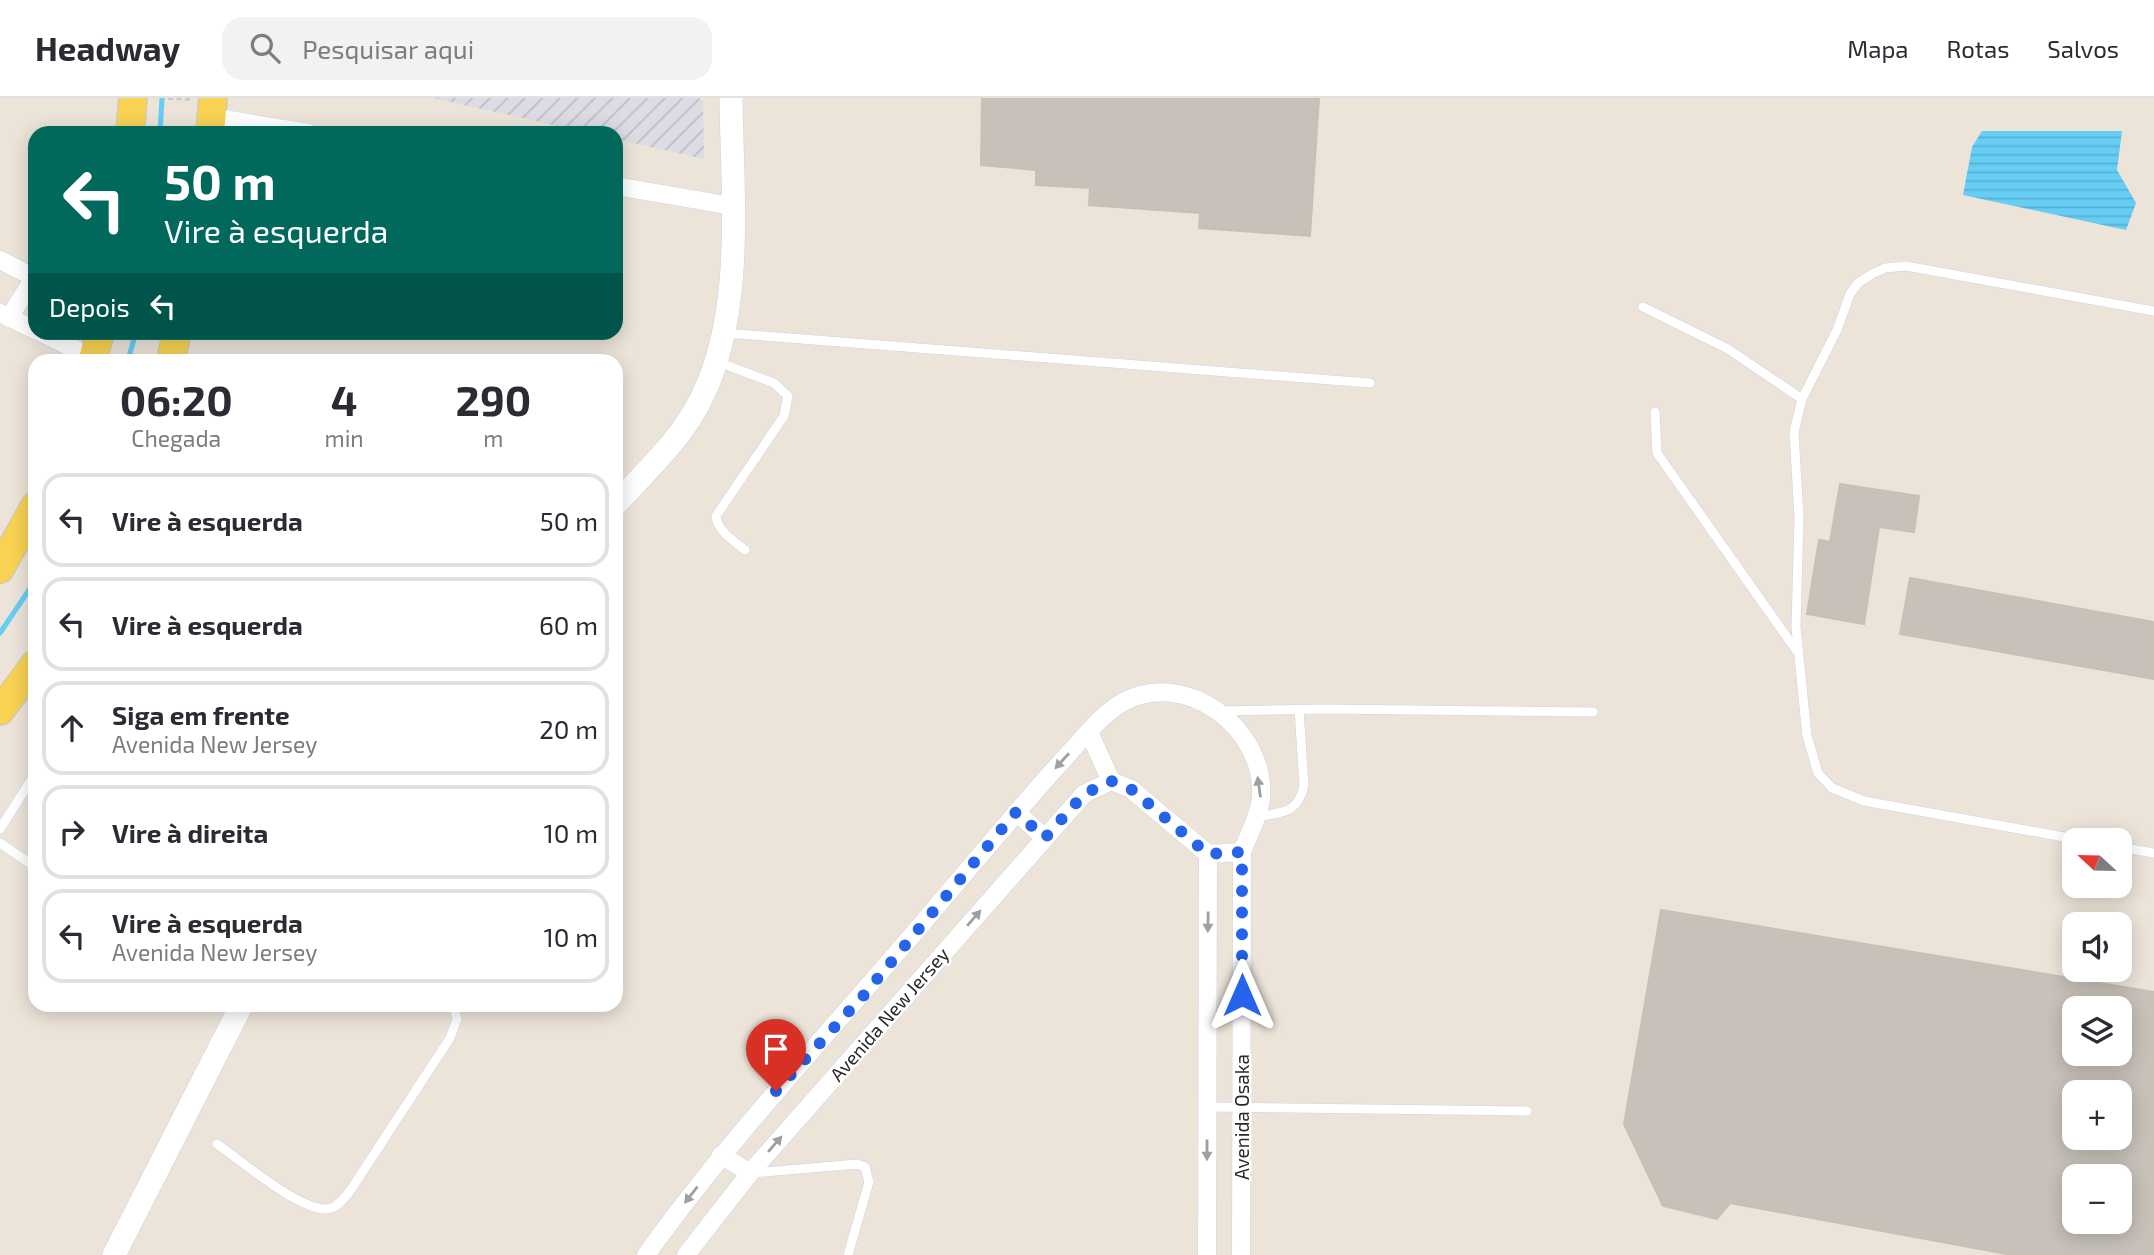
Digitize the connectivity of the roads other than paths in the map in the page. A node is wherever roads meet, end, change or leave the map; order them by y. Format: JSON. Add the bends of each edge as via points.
{"nodes":[{"id":1,"x":133,"y":98,"type":"edge"},
{"id":2,"x":732,"y":98,"type":"edge"},
{"id":3,"x":208,"y":112,"type":"edge"},
{"id":4,"x":131,"y":126,"type":"edge"},
{"id":5,"x":275,"y":126,"type":"edge"},
{"id":6,"x":623,"y":188,"type":"edge"},
{"id":7,"x":732,"y":206,"type":"junction"},
{"id":8,"x":0,"y":260,"type":"edge"},
{"id":9,"x":28,"y":275,"type":"edge"},
{"id":10,"x":28,"y":286,"type":"edge"},
{"id":11,"x":1643,"y":307,"type":"dead end"},
{"id":12,"x":2154,"y":311,"type":"edge"},
{"id":13,"x":5,"y":315,"type":"edge"},
{"id":14,"x":28,"y":326,"type":"edge"},
{"id":15,"x":724,"y":333,"type":"junction"},
{"id":16,"x":61,"y":340,"type":"edge"},
{"id":17,"x":96,"y":353,"type":"edge"},
{"id":18,"x":716,"y":362,"type":"junction"},
{"id":19,"x":1370,"y":383,"type":"dead end"},
{"id":20,"x":1802,"y":399,"type":"junction"},
{"id":21,"x":1655,"y":412,"type":"dead end"},
{"id":22,"x":623,"y":496,"type":"edge"},
{"id":23,"x":28,"y":519,"type":"edge"},
{"id":24,"x":745,"y":550,"type":"dead end"},
{"id":25,"x":0,"y":569,"type":"edge"},
{"id":26,"x":1797,"y":652,"type":"junction"},
{"id":27,"x":28,"y":673,"type":"edge"},
{"id":28,"x":1300,"y":709,"type":"junction"},
{"id":29,"x":0,"y":711,"type":"edge"},
{"id":30,"x":1219,"y":711,"type":"junction"},
{"id":31,"x":1593,"y":712,"type":"dead end"},
{"id":32,"x":1088,"y":732,"type":"junction"},
{"id":33,"x":1111,"y":781,"type":"junction"},
{"id":34,"x":28,"y":785,"type":"edge"},
{"id":35,"x":1016,"y":812,"type":"junction"},
{"id":36,"x":1254,"y":817,"type":"junction"},
{"id":37,"x":0,"y":829,"type":"edge"},
{"id":38,"x":2062,"y":837,"type":"edge"},
{"id":39,"x":1045,"y":838,"type":"junction"},
{"id":40,"x":0,"y":843,"type":"edge"},
{"id":41,"x":2132,"y":849,"type":"edge"},
{"id":42,"x":1242,"y":852,"type":"junction"},
{"id":43,"x":2154,"y":853,"type":"edge"},
{"id":44,"x":1208,"y":854,"type":"junction"},
{"id":45,"x":28,"y":862,"type":"edge"},
{"id":46,"x":239,"y":1012,"type":"edge"},
{"id":47,"x":455,"y":1012,"type":"edge"},
{"id":48,"x":1207,"y":1107,"type":"junction"},
{"id":49,"x":1241,"y":1107,"type":"junction"},
{"id":50,"x":1527,"y":1111,"type":"dead end"},
{"id":51,"x":217,"y":1144,"type":"dead end"},
{"id":52,"x":721,"y":1155,"type":"junction"},
{"id":53,"x":750,"y":1173,"type":"junction"},
{"id":54,"x":114,"y":1255,"type":"edge"},
{"id":55,"x":646,"y":1255,"type":"edge"},
{"id":56,"x":687,"y":1255,"type":"edge"},
{"id":57,"x":848,"y":1255,"type":"edge"},
{"id":58,"x":1207,"y":1255,"type":"edge"},
{"id":59,"x":1241,"y":1255,"type":"edge"}],
"edges":[{"from":1,"to":4,"type":"main road"},
{"from":2,"to":7,"type":"street"},
{"from":3,"to":5,"type":"street"},
{"from":6,"to":7,"type":"street"},
{"from":7,"to":15,"type":"street"},
{"from":8,"to":9,"type":"street"},
{"from":10,"to":13,"type":"street"},
{"from":11,"to":20,"type":"lane","via":[[1728,349]]},
{"from":12,"to":20,"type":"lane","via":[[1906,266],[1885,268],[1858,283],[1850,294]]},
{"from":13,"to":14,"type":"street"},
{"from":15,"to":18,"type":"street"},
{"from":15,"to":19,"type":"lane"},
{"from":16,"to":17,"type":"street"},
{"from":18,"to":22,"type":"street","via":[[702,398],[684,425]]},
{"from":18,"to":24,"type":"lane","via":[[774,383],[789,396],[783,416],[716,516],[716,523]]},
{"from":20,"to":26,"type":"lane","via":[[1794,432],[1799,517]]},
{"from":21,"to":26,"type":"lane","via":[[1657,453]]},
{"from":23,"to":25,"type":"main road"},
{"from":26,"to":38,"type":"lane","via":[[1807,736],[1818,773],[1832,789],[1864,801]]},
{"from":27,"to":29,"type":"main road"},
{"from":28,"to":30,"type":"lane"},
{"from":28,"to":31,"type":"lane"},
{"from":28,"to":36,"type":"lane","via":[[1301,797],[1287,811]]},
{"from":30,"to":32,"type":"street","name":"Avenida New Jersey","via":[[1181,693],[1152,691],[1123,702]]},
{"from":36,"to":30,"type":"street","name":"Avenida New Jersey","one_way":true,"via":[[1261,797],[1254,758],[1236,727]]},
{"from":32,"to":33,"type":"street"},
{"from":32,"to":35,"type":"street","name":"Avenida New Jersey","one_way":true},
{"from":33,"to":39,"type":"street","name":"Avenida New Jersey","via":[[1091,789]]},
{"from":33,"to":44,"type":"street","via":[[1131,789]]},
{"from":34,"to":37,"type":"lane"},
{"from":35,"to":39,"type":"street"},
{"from":35,"to":52,"type":"street","name":"Avenida New Jersey","via":[[863,996]]},
{"from":36,"to":42,"type":"street","name":"Avenida New Jersey"},
{"from":53,"to":39,"type":"street","name":"Avenida New Jersey","one_way":true},
{"from":40,"to":45,"type":"lane"},
{"from":41,"to":43,"type":"lane"},
{"from":42,"to":44,"type":"street"},
{"from":42,"to":49,"type":"street","name":"Avenida Osaka"},
{"from":44,"to":48,"type":"street","name":"Avenida Osaka","one_way":true},
{"from":46,"to":54,"type":"street"},
{"from":47,"to":51,"type":"lane","via":[[450,1038],[352,1188],[331,1208],[308,1206]]},
{"from":48,"to":49,"type":"lane"},
{"from":48,"to":58,"type":"street","name":"Avenida Osaka","one_way":true},
{"from":49,"to":50,"type":"lane"},
{"from":49,"to":59,"type":"street","name":"Avenida Osaka"},
{"from":52,"to":53,"type":"street"},
{"from":52,"to":55,"type":"street","name":"Avenida New Jersey","one_way":true},
{"from":53,"to":56,"type":"street","name":"Avenida New Jersey"},
{"from":53,"to":57,"type":"lane","via":[[865,1167],[869,1182]]}]}
